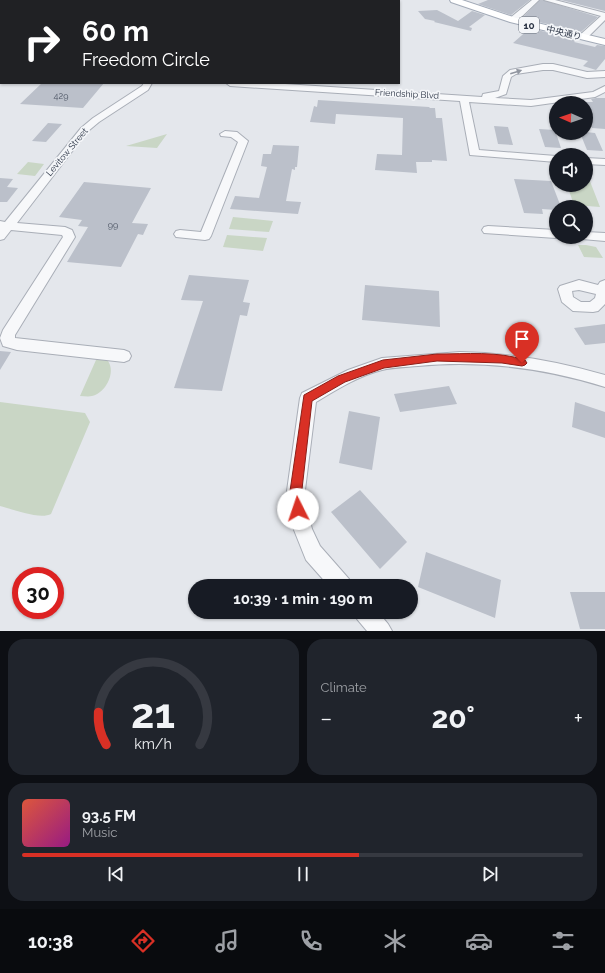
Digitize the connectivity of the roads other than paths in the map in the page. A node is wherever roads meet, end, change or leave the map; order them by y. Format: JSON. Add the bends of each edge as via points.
{"nodes":[{"id":1,"x":287,"y":0,"type":"edge"},
{"id":2,"x":314,"y":0,"type":"edge"},
{"id":3,"x":454,"y":0,"type":"edge"},
{"id":4,"x":536,"y":0,"type":"edge"},
{"id":5,"x":547,"y":0,"type":"edge"},
{"id":6,"x":605,"y":16,"type":"edge"},
{"id":7,"x":513,"y":20,"type":"junction"},
{"id":8,"x":583,"y":37,"type":"junction"},
{"id":9,"x":605,"y":42,"type":"edge"},
{"id":10,"x":605,"y":74,"type":"edge"},
{"id":11,"x":587,"y":75,"type":"junction"},
{"id":12,"x":147,"y":84,"type":"edge"},
{"id":13,"x":245,"y":84,"type":"edge"},
{"id":14,"x":588,"y":86,"type":"junction"},
{"id":15,"x":605,"y":89,"type":"edge"},
{"id":16,"x":503,"y":92,"type":"junction"},
{"id":17,"x":464,"y":99,"type":"junction"},
{"id":18,"x":517,"y":102,"type":"junction"},
{"id":19,"x":225,"y":134,"type":"dead end"},
{"id":20,"x":549,"y":158,"type":"edge"},
{"id":21,"x":593,"y":161,"type":"edge"},
{"id":22,"x":605,"y":162,"type":"edge"},
{"id":23,"x":3,"y":229,"type":"edge"},
{"id":24,"x":488,"y":230,"type":"dead end"},
{"id":25,"x":180,"y":234,"type":"dead end"},
{"id":26,"x":549,"y":234,"type":"edge"},
{"id":27,"x":593,"y":236,"type":"edge"},
{"id":28,"x":605,"y":237,"type":"edge"},
{"id":29,"x":124,"y":356,"type":"dead end"},
{"id":30,"x":605,"y":381,"type":"edge"},
{"id":31,"x":336,"y":579,"type":"edge"},
{"id":32,"x":370,"y":619,"type":"edge"},
{"id":33,"x":381,"y":631,"type":"edge"}],
"edges":[{"from":1,"to":2,"type":"street"},
{"from":3,"to":7,"type":"main road","name":"中央通り","number":"10"},
{"from":4,"to":7,"type":"street"},
{"from":5,"to":6,"type":"street"},
{"from":6,"to":8,"type":"street"},
{"from":7,"to":8,"type":"main road","name":"中央通り","number":"10"},
{"from":8,"to":9,"type":"main road","name":"中央通り","number":"10"},
{"from":10,"to":11,"type":"street"},
{"from":11,"to":14,"type":"street","via":[[580,77],[579,80]]},
{"from":16,"to":11,"type":"street","one_way":true,"via":[[507,76],[527,69],[553,66]]},
{"from":12,"to":23,"type":"street","name":"Levitow Street","via":[[84,130]]},
{"from":13,"to":17,"type":"street","name":"Friendship Blvd"},
{"from":14,"to":15,"type":"street"},
{"from":14,"to":18,"type":"street","via":[[554,97]]},
{"from":15,"to":18,"type":"street","via":[[595,94],[547,102]]},
{"from":16,"to":17,"type":"street","via":[[492,97],[472,96]]},
{"from":16,"to":18,"type":"street","via":[[519,95],[523,100]]},
{"from":17,"to":18,"type":"street"},
{"from":17,"to":20,"type":"street","via":[[474,153]]},
{"from":19,"to":25,"type":"street","via":[[233,134],[243,141],[205,236]]},
{"from":21,"to":22,"type":"street"},
{"from":23,"to":29,"type":"street","via":[[65,231],[69,237],[8,334],[8,342]]},
{"from":24,"to":26,"type":"street"},
{"from":27,"to":28,"type":"street"},
{"from":30,"to":31,"type":"street","via":[[585,374],[502,359],[437,358],[383,364],[342,379],[308,398],[295,498],[303,530],[313,553]]},
{"from":32,"to":33,"type":"street"}]}
